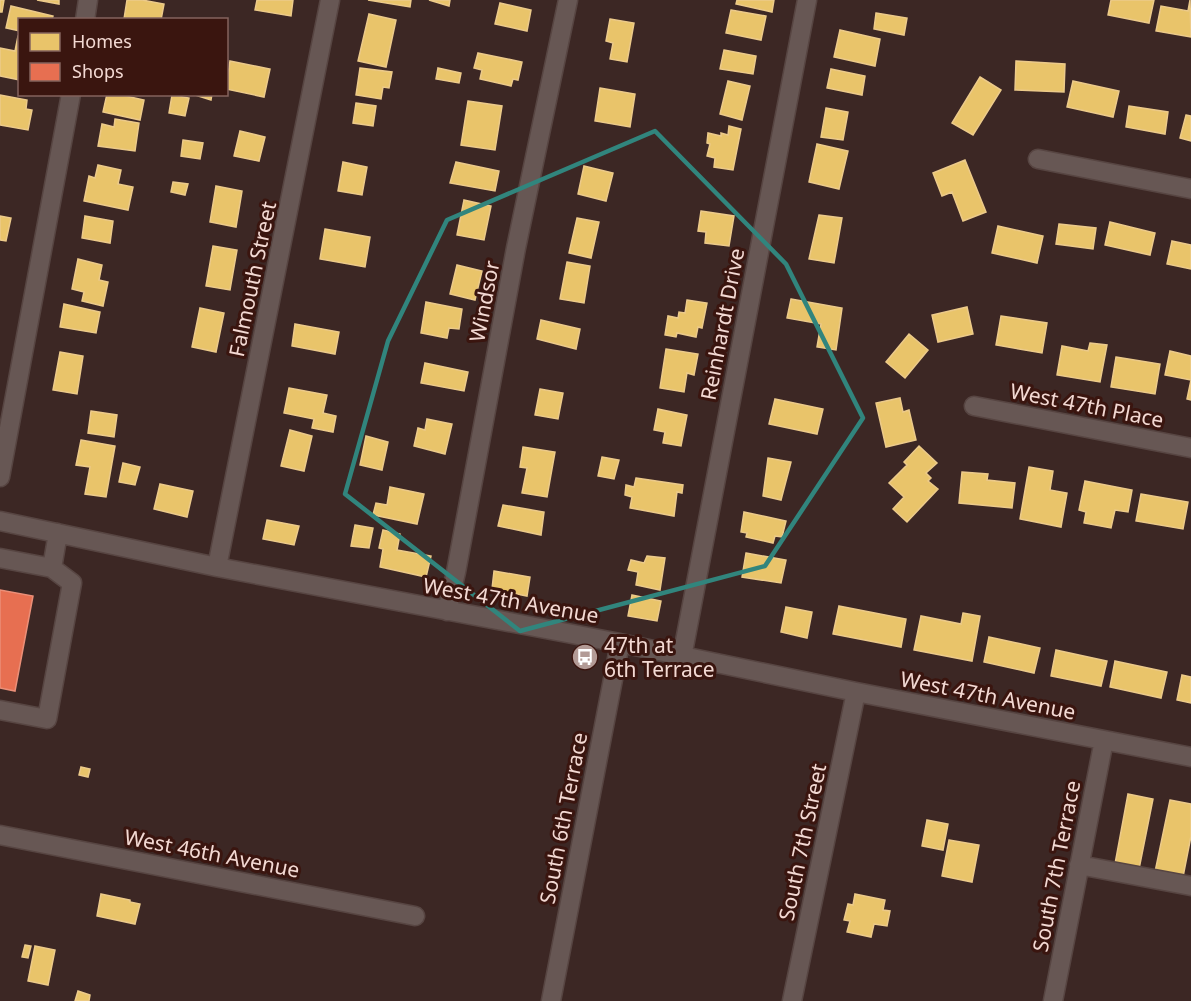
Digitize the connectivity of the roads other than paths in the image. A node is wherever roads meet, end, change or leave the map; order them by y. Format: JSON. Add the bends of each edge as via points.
{"nodes":[{"id":1,"x":88,"y":0,"type":"edge"},
{"id":2,"x":330,"y":0,"type":"edge"},
{"id":3,"x":568,"y":0,"type":"edge"},
{"id":4,"x":807,"y":0,"type":"edge"},
{"id":5,"x":85,"y":18,"type":"edge"},
{"id":6,"x":71,"y":96,"type":"edge"},
{"id":7,"x":1038,"y":159,"type":"dead end"},
{"id":8,"x":1191,"y":189,"type":"edge"},
{"id":9,"x":974,"y":406,"type":"dead end"},
{"id":10,"x":1191,"y":448,"type":"edge"},
{"id":11,"x":0,"y":477,"type":"edge"},
{"id":12,"x":0,"y":521,"type":"edge"},
{"id":13,"x":58,"y":533,"type":"junction"},
{"id":14,"x":0,"y":558,"type":"edge"},
{"id":15,"x":217,"y":567,"type":"junction"},
{"id":16,"x":52,"y":568,"type":"junction"},
{"id":17,"x":447,"y":611,"type":"junction"},
{"id":18,"x":620,"y":643,"type":"junction"},
{"id":19,"x":682,"y":657,"type":"junction"},
{"id":20,"x":856,"y":692,"type":"junction"},
{"id":21,"x":0,"y":710,"type":"edge"},
{"id":22,"x":1104,"y":740,"type":"junction"},
{"id":23,"x":1191,"y":757,"type":"edge"},
{"id":24,"x":0,"y":835,"type":"edge"},
{"id":25,"x":1079,"y":865,"type":"junction"},
{"id":26,"x":1191,"y":886,"type":"edge"},
{"id":27,"x":415,"y":916,"type":"dead end"},
{"id":28,"x":551,"y":1001,"type":"edge"},
{"id":29,"x":792,"y":1001,"type":"edge"},
{"id":30,"x":1053,"y":1001,"type":"edge"}],
"edges":[{"from":1,"to":5,"type":"street"},
{"from":2,"to":15,"type":"street","name":"Falmouth Street"},
{"from":3,"to":17,"type":"street","name":"Windsor"},
{"from":4,"to":19,"type":"street","name":"Reinhardt Drive"},
{"from":6,"to":11,"type":"street"},
{"from":7,"to":8,"type":"street"},
{"from":9,"to":10,"type":"street","name":"West 47th Place"},
{"from":12,"to":13,"type":"street","name":"West 47th Avenue"},
{"from":13,"to":15,"type":"street","name":"West 47th Avenue"},
{"from":13,"to":16,"type":"street"},
{"from":14,"to":16,"type":"street"},
{"from":15,"to":17,"type":"street","name":"West 47th Avenue"},
{"from":16,"to":21,"type":"street","via":[[72,583],[47,719]]},
{"from":17,"to":18,"type":"street","name":"West 47th Avenue"},
{"from":18,"to":19,"type":"street","name":"West 47th Avenue"},
{"from":18,"to":28,"type":"street","name":"South 6th Terrace"},
{"from":19,"to":20,"type":"street","name":"West 47th Avenue"},
{"from":20,"to":22,"type":"street","name":"West 47th Avenue"},
{"from":20,"to":29,"type":"street","name":"South 7th Street"},
{"from":22,"to":23,"type":"street","name":"West 47th Avenue"},
{"from":22,"to":25,"type":"street","name":"South 7th Terrace"},
{"from":24,"to":27,"type":"street","name":"West 46th Avenue"},
{"from":25,"to":26,"type":"street"},
{"from":25,"to":30,"type":"street","name":"South 7th Terrace"}]}
